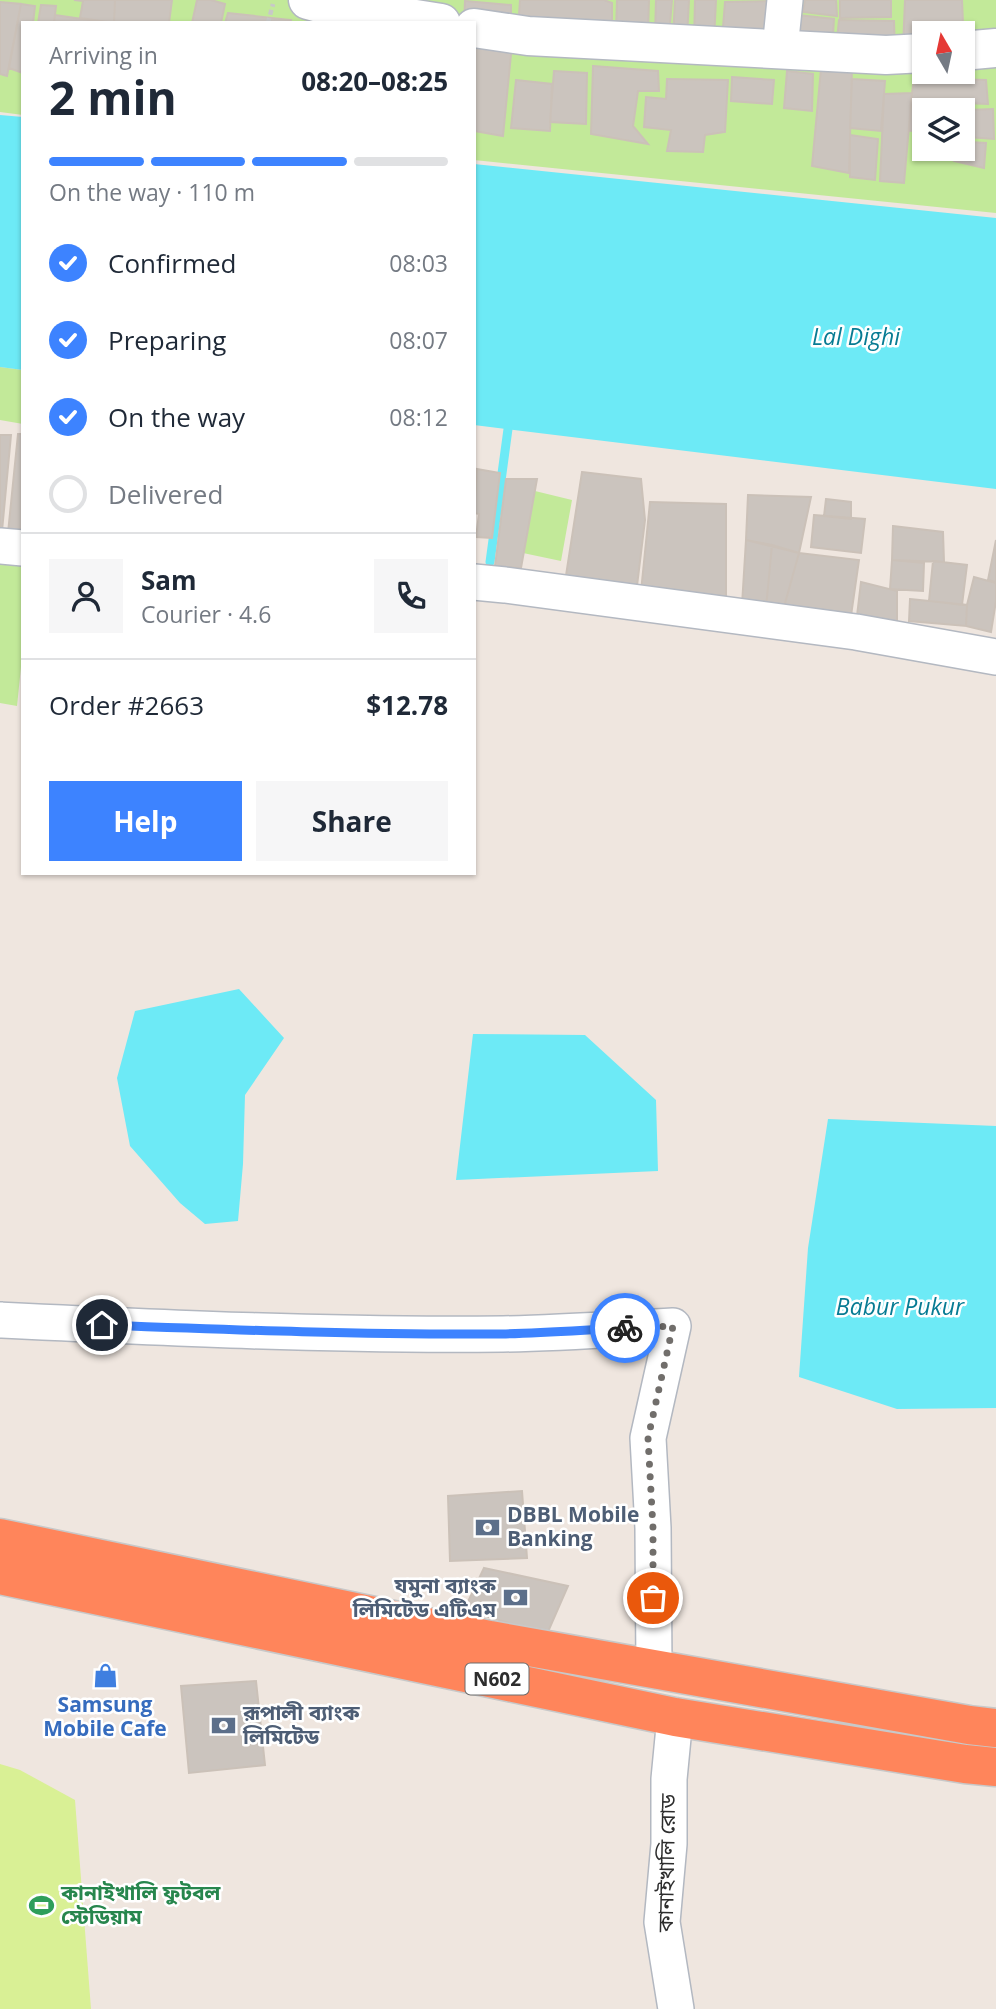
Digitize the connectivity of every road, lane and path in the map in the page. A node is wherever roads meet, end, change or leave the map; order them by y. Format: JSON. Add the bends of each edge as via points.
{"nodes":[{"id":1,"x":274,"y":0,"type":"edge"},
{"id":2,"x":308,"y":0,"type":"edge"},
{"id":3,"x":785,"y":0,"type":"edge"},
{"id":4,"x":363,"y":5,"type":"edge"},
{"id":5,"x":269,"y":21,"type":"edge"},
{"id":6,"x":432,"y":21,"type":"edge"},
{"id":7,"x":476,"y":28,"type":"edge"},
{"id":8,"x":996,"y":48,"type":"edge"},
{"id":9,"x":780,"y":50,"type":"junction"},
{"id":10,"x":975,"y":50,"type":"edge"},
{"id":11,"x":912,"y":54,"type":"edge"},
{"id":12,"x":0,"y":546,"type":"edge"},
{"id":13,"x":21,"y":548,"type":"edge"},
{"id":14,"x":476,"y":582,"type":"edge"},
{"id":15,"x":996,"y":657,"type":"edge"},
{"id":16,"x":0,"y":1320,"type":"edge"},
{"id":17,"x":0,"y":1538,"type":"edge"},
{"id":18,"x":0,"y":1575,"type":"edge"},
{"id":19,"x":654,"y":1669,"type":"junction"},
{"id":20,"x":675,"y":1717,"type":"junction"},
{"id":21,"x":996,"y":1728,"type":"edge"},
{"id":22,"x":996,"y":1767,"type":"edge"},
{"id":23,"x":676,"y":2009,"type":"edge"}],
"edges":[{"from":1,"to":5,"type":"path"},
{"from":2,"to":4,"type":"street"},
{"from":3,"to":9,"type":"street"},
{"from":4,"to":6,"type":"street"},
{"from":7,"to":9,"type":"street","via":[[528,36]]},
{"from":8,"to":10,"type":"street"},
{"from":9,"to":11,"type":"street"},
{"from":12,"to":13,"type":"street"},
{"from":14,"to":15,"type":"street","via":[[856,632]]},
{"from":16,"to":19,"type":"street","via":[[398,1334],[673,1326],[648,1438]]},
{"from":17,"to":19,"type":"highway","number":"N602","via":[[490,1640]]},
{"from":18,"to":20,"type":"highway","number":"N602"},
{"from":19,"to":21,"type":"highway","number":"N602"},
{"from":20,"to":22,"type":"highway","number":"N602"},
{"from":20,"to":23,"type":"street","name":"কানাইখালি রোড","via":[[662,1922]]}]}
